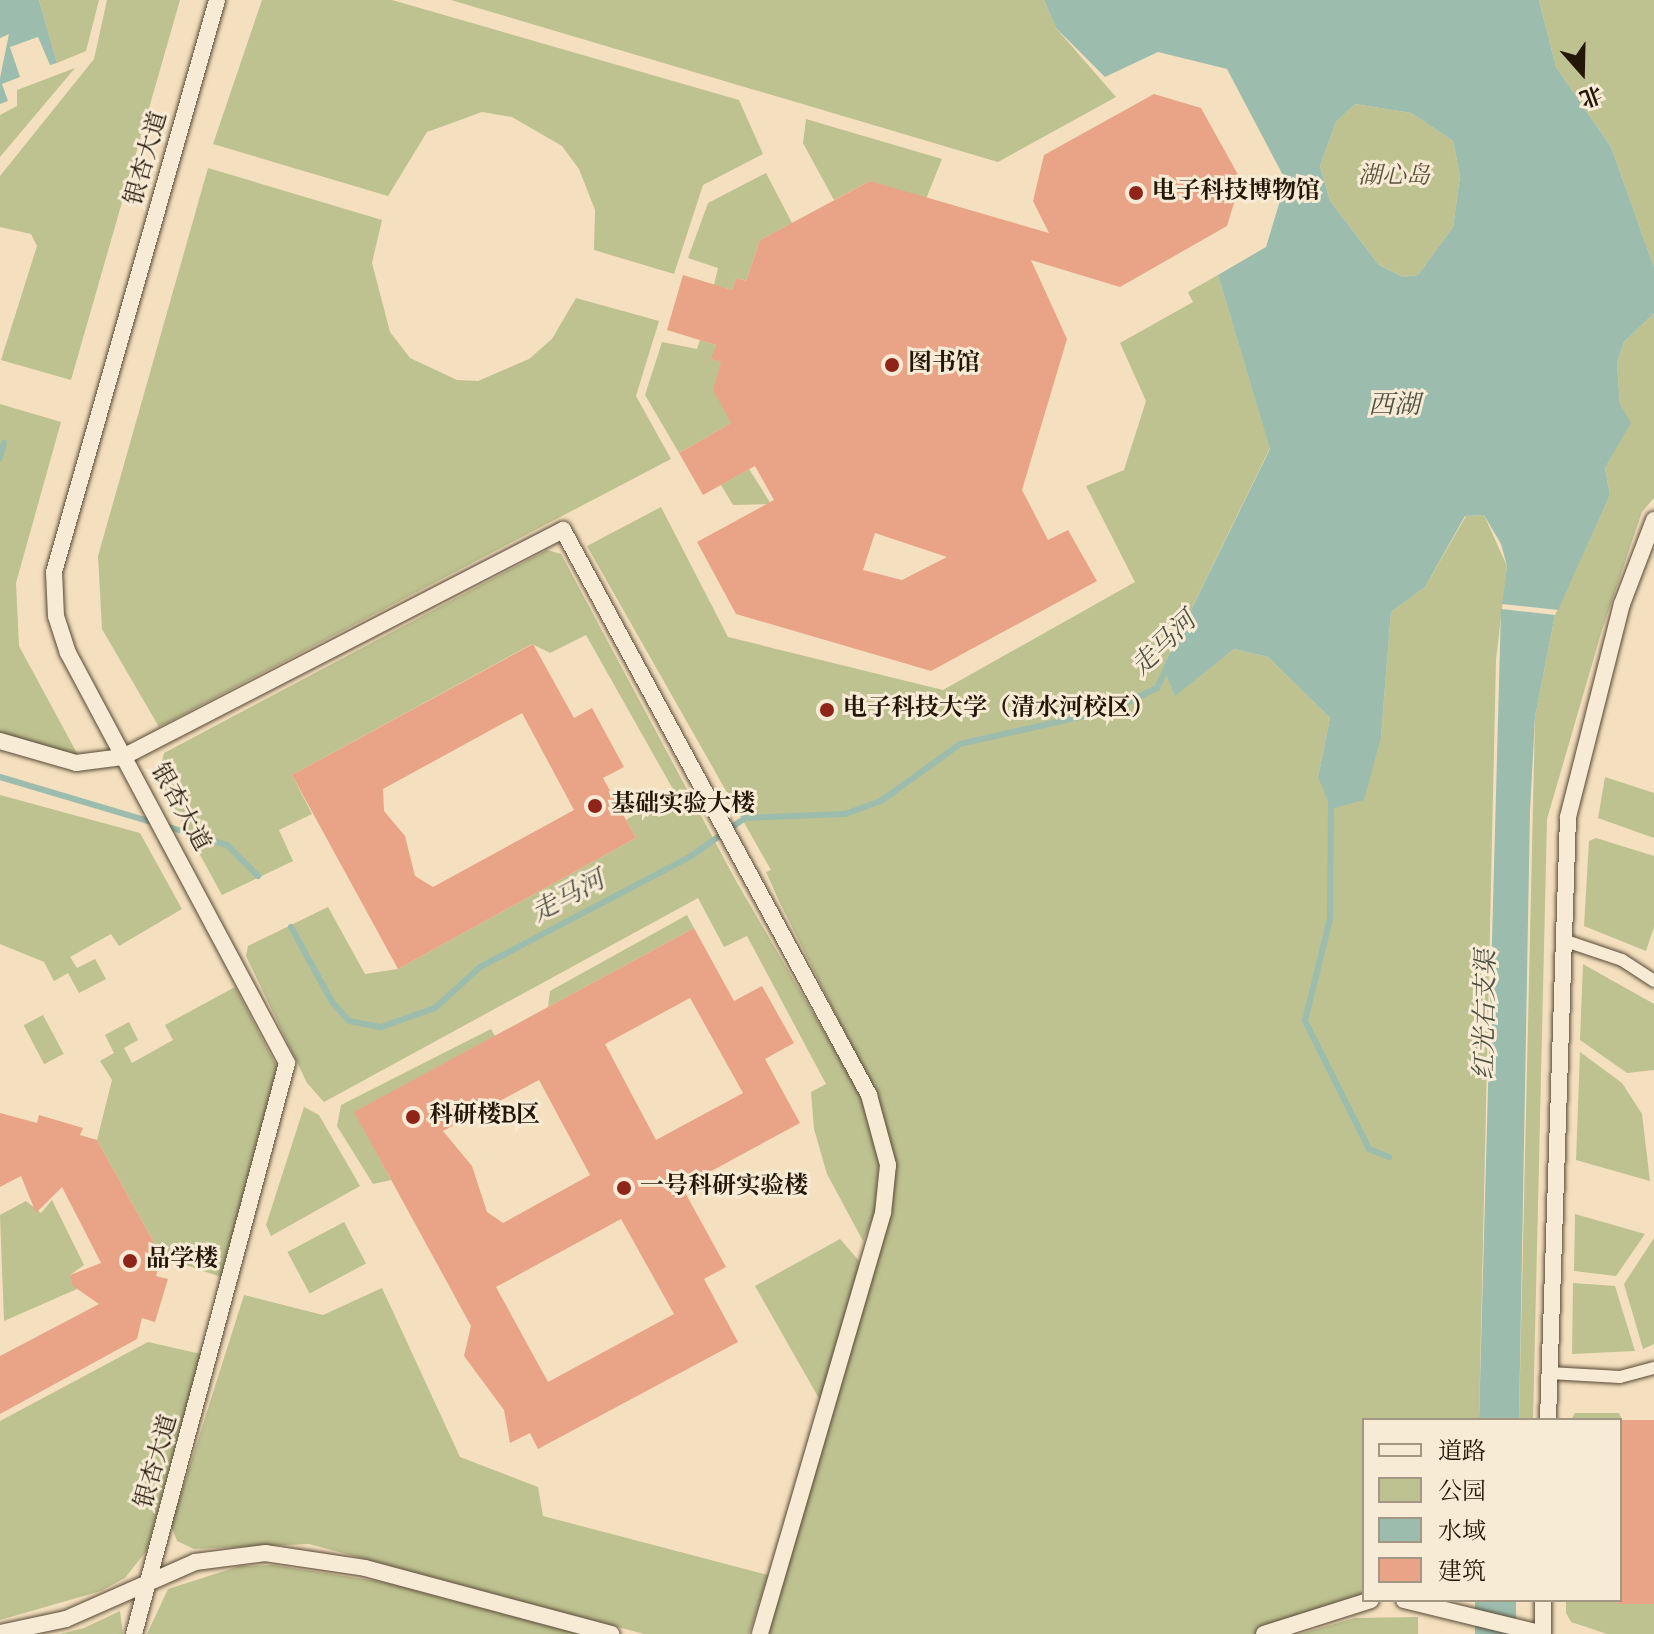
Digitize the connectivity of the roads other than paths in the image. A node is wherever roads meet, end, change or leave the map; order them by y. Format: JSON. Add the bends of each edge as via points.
{"nodes":[{"id":1,"x":217,"y":0,"type":"edge"},
{"id":2,"x":1654,"y":520,"type":"edge"},
{"id":3,"x":0,"y":741,"type":"edge"},
{"id":4,"x":123,"y":757,"type":"junction"},
{"id":5,"x":1563,"y":940,"type":"junction"},
{"id":6,"x":1654,"y":981,"type":"edge"},
{"id":7,"x":1654,"y":1368,"type":"edge"},
{"id":8,"x":1549,"y":1373,"type":"junction"},
{"id":9,"x":1548,"y":1418,"type":"edge"},
{"id":10,"x":151,"y":1577,"type":"junction"},
{"id":11,"x":1365,"y":1602,"type":"edge"},
{"id":12,"x":1415,"y":1602,"type":"edge"},
{"id":13,"x":1543,"y":1602,"type":"edge"},
{"id":14,"x":0,"y":1633,"type":"edge"},
{"id":15,"x":134,"y":1634,"type":"edge"},
{"id":16,"x":611,"y":1634,"type":"edge"},
{"id":17,"x":760,"y":1634,"type":"edge"},
{"id":18,"x":1264,"y":1634,"type":"edge"},
{"id":19,"x":1543,"y":1634,"type":"edge"}],
"edges":[{"from":1,"to":4,"type":"street","name":"银杏大道","via":[[54,572],[59,631]]},
{"from":2,"to":5,"type":"street","via":[[1622,604],[1568,817]]},
{"from":3,"to":4,"type":"street","via":[[76,763]]},
{"from":4,"to":10,"type":"street","name":"银杏大道","via":[[280,1045],[287,1084]]},
{"from":4,"to":17,"type":"street","via":[[563,530],[869,1095],[888,1165],[883,1213]]},
{"from":5,"to":6,"type":"street","via":[[1622,960]]},
{"from":5,"to":8,"type":"street"},
{"from":7,"to":8,"type":"street","via":[[1620,1377]]},
{"from":8,"to":9,"type":"street"},
{"from":10,"to":14,"type":"street","via":[[66,1619]]},
{"from":10,"to":15,"type":"street","name":"银杏大道"},
{"from":10,"to":16,"type":"street","via":[[238,1553],[277,1554],[500,1600]]},
{"from":11,"to":18,"type":"street"},
{"from":12,"to":19,"type":"street"},
{"from":13,"to":19,"type":"street"}]}
